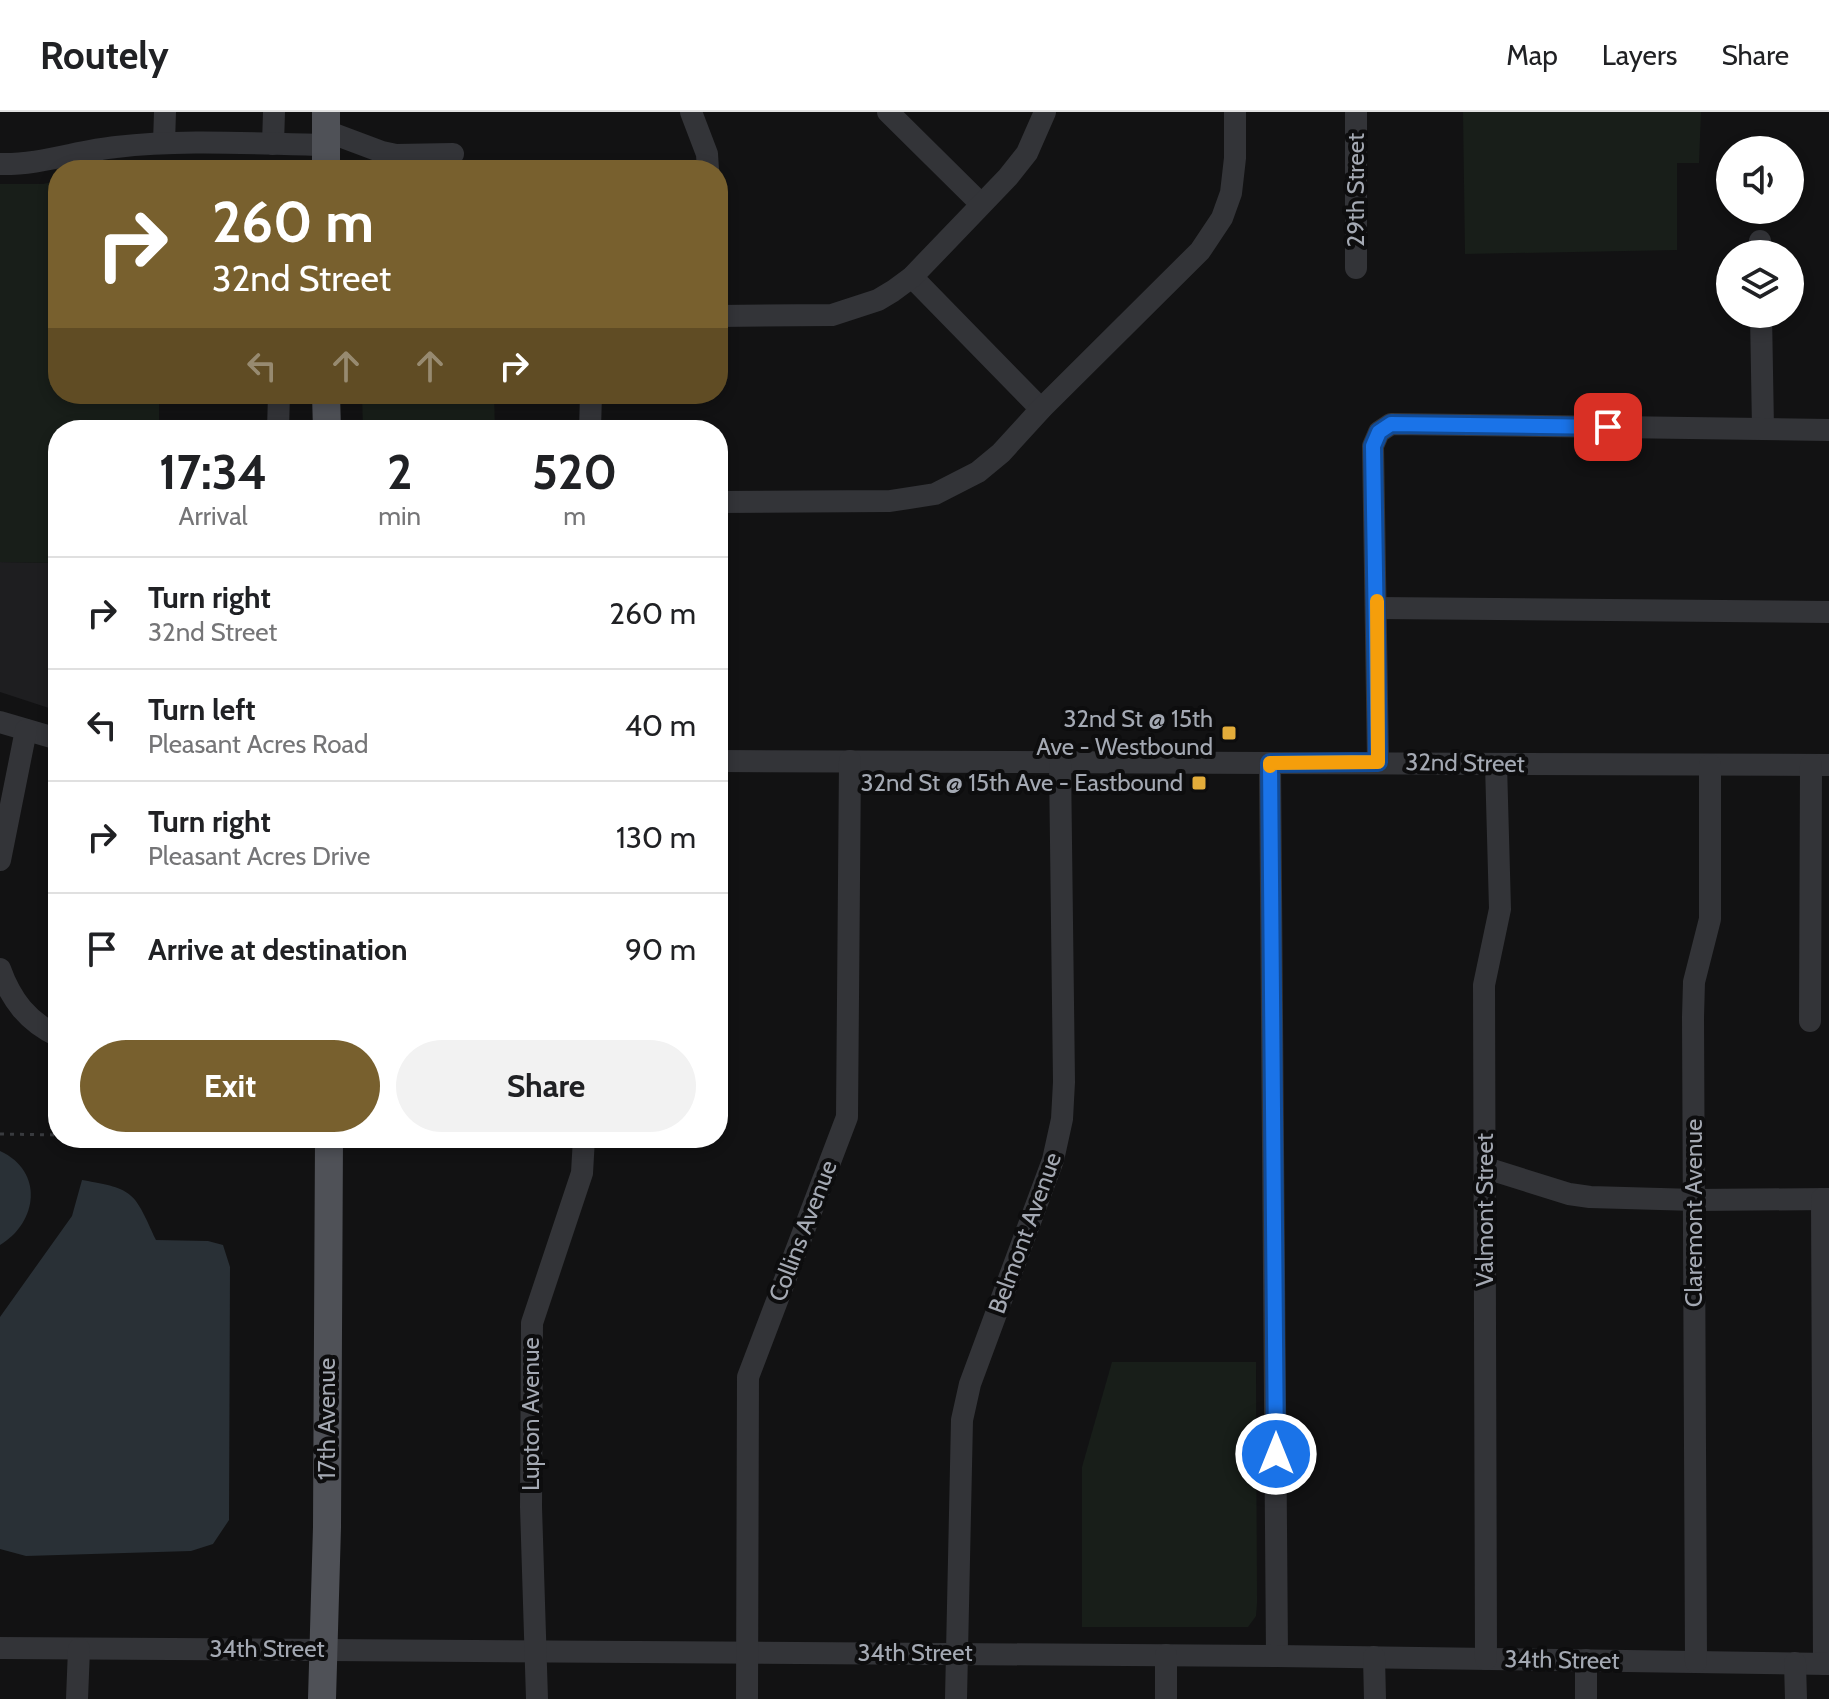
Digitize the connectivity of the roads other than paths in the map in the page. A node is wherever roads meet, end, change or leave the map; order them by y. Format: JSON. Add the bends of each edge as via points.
{"nodes":[{"id":1,"x":165,"y":112,"type":"edge"},
{"id":2,"x":274,"y":112,"type":"edge"},
{"id":3,"x":691,"y":112,"type":"edge"},
{"id":4,"x":888,"y":112,"type":"edge"},
{"id":5,"x":1045,"y":112,"type":"edge"},
{"id":6,"x":1235,"y":112,"type":"edge"},
{"id":7,"x":1356,"y":112,"type":"edge"},
{"id":8,"x":326,"y":140,"type":"edge"},
{"id":9,"x":164,"y":143,"type":"junction"},
{"id":10,"x":273,"y":144,"type":"junction"},
{"id":11,"x":453,"y":154,"type":"dead end"},
{"id":12,"x":48,"y":160,"type":"edge"},
{"id":13,"x":49,"y":160,"type":"edge"},
{"id":14,"x":707,"y":160,"type":"edge"},
{"id":15,"x":0,"y":164,"type":"edge"},
{"id":16,"x":981,"y":204,"type":"junction"},
{"id":17,"x":1356,"y":268,"type":"dead end"},
{"id":18,"x":912,"y":277,"type":"junction"},
{"id":19,"x":728,"y":316,"type":"edge"},
{"id":20,"x":1761,"y":328,"type":"edge"},
{"id":21,"x":1041,"y":409,"type":"junction"},
{"id":22,"x":1763,"y":429,"type":"junction"},
{"id":23,"x":1829,"y":430,"type":"edge"},
{"id":24,"x":728,"y":502,"type":"edge"},
{"id":25,"x":1377,"y":608,"type":"junction"},
{"id":26,"x":1829,"y":612,"type":"edge"},
{"id":27,"x":0,"y":722,"type":"edge"},
{"id":28,"x":26,"y":730,"type":"junction"},
{"id":29,"x":48,"y":736,"type":"edge"},
{"id":30,"x":728,"y":761,"type":"edge"},
{"id":31,"x":850,"y":761,"type":"junction"},
{"id":32,"x":1060,"y":762,"type":"junction"},
{"id":33,"x":1378,"y":762,"type":"junction"},
{"id":34,"x":1270,"y":763,"type":"junction"},
{"id":35,"x":1496,"y":764,"type":"junction"},
{"id":36,"x":1710,"y":765,"type":"junction"},
{"id":37,"x":1820,"y":765,"type":"edge"},
{"id":38,"x":0,"y":860,"type":"edge"},
{"id":39,"x":0,"y":969,"type":"edge"},
{"id":40,"x":1810,"y":1021,"type":"dead end"},
{"id":41,"x":48,"y":1029,"type":"edge"},
{"id":42,"x":329,"y":1148,"type":"edge"},
{"id":43,"x":583,"y":1148,"type":"edge"},
{"id":44,"x":1486,"y":1168,"type":"junction"},
{"id":45,"x":1825,"y":1199,"type":"edge"},
{"id":46,"x":1695,"y":1200,"type":"junction"},
{"id":47,"x":0,"y":1648,"type":"edge"},
{"id":48,"x":79,"y":1649,"type":"junction"},
{"id":49,"x":323,"y":1649,"type":"junction"},
{"id":50,"x":537,"y":1651,"type":"junction"},
{"id":51,"x":747,"y":1652,"type":"junction"},
{"id":52,"x":956,"y":1653,"type":"junction"},
{"id":53,"x":1166,"y":1655,"type":"junction"},
{"id":54,"x":1277,"y":1656,"type":"junction"},
{"id":55,"x":1374,"y":1657,"type":"junction"},
{"id":56,"x":1486,"y":1659,"type":"junction"},
{"id":57,"x":1586,"y":1660,"type":"junction"},
{"id":58,"x":1696,"y":1662,"type":"junction"},
{"id":59,"x":1795,"y":1663,"type":"junction"},
{"id":60,"x":1826,"y":1664,"type":"edge"},
{"id":61,"x":77,"y":1699,"type":"edge"},
{"id":62,"x":322,"y":1699,"type":"edge"},
{"id":63,"x":537,"y":1699,"type":"edge"},
{"id":64,"x":747,"y":1699,"type":"edge"},
{"id":65,"x":956,"y":1699,"type":"edge"},
{"id":66,"x":1166,"y":1699,"type":"edge"},
{"id":67,"x":1375,"y":1699,"type":"edge"},
{"id":68,"x":1586,"y":1699,"type":"edge"},
{"id":69,"x":1796,"y":1699,"type":"edge"}],
"edges":[{"from":1,"to":9,"type":"street"},
{"from":2,"to":10,"type":"street"},
{"from":3,"to":14,"type":"street"},
{"from":4,"to":16,"type":"street"},
{"from":5,"to":16,"type":"street","via":[[1027,153]]},
{"from":6,"to":21,"type":"street","via":[[1231,193],[1209,240]]},
{"from":7,"to":17,"type":"street","name":"29th Street"},
{"from":8,"to":10,"type":"street"},
{"from":8,"to":11,"type":"street","via":[[396,155]]},
{"from":9,"to":10,"type":"street"},
{"from":9,"to":13,"type":"street"},
{"from":12,"to":15,"type":"street"},
{"from":16,"to":18,"type":"street"},
{"from":18,"to":19,"type":"street","via":[[878,300],[832,315]]},
{"from":18,"to":21,"type":"street"},
{"from":20,"to":22,"type":"street"},
{"from":21,"to":24,"type":"street","via":[[978,472],[935,494],[890,501]]},
{"from":22,"to":23,"type":"street"},
{"from":22,"to":25,"type":"street","via":[[1391,424],[1379,432],[1373,446]]},
{"from":25,"to":26,"type":"street"},
{"from":25,"to":33,"type":"street"},
{"from":27,"to":28,"type":"street"},
{"from":28,"to":29,"type":"street"},
{"from":28,"to":38,"type":"street"},
{"from":30,"to":31,"type":"street","name":"32nd Street"},
{"from":31,"to":32,"type":"street","name":"32nd Street"},
{"from":31,"to":51,"type":"street","name":"Collins Avenue","via":[[847,1117],[748,1377]]},
{"from":32,"to":34,"type":"street","name":"32nd Street"},
{"from":32,"to":52,"type":"street","name":"Belmont Avenue","via":[[1062,1119],[1053,1160],[970,1384],[962,1420]]},
{"from":33,"to":34,"type":"street","name":"32nd Street"},
{"from":33,"to":35,"type":"street","name":"32nd Street"},
{"from":34,"to":54,"type":"street"},
{"from":35,"to":36,"type":"street","name":"32nd Street"},
{"from":35,"to":44,"type":"street","name":"Valmont Street","via":[[1500,909],[1484,985]]},
{"from":36,"to":37,"type":"street","name":"32nd Street"},
{"from":36,"to":46,"type":"street","name":"Claremont Avenue","via":[[1710,919],[1694,982]]},
{"from":37,"to":40,"type":"street"},
{"from":39,"to":41,"type":"street","via":[[23,1013]]},
{"from":42,"to":49,"type":"main road","name":"17th Avenue"},
{"from":43,"to":50,"type":"street","name":"Lupton Avenue","via":[[582,1173],[532,1323]]},
{"from":44,"to":46,"type":"street","via":[[1569,1194]]},
{"from":44,"to":56,"type":"street","name":"Valmont Street"},
{"from":45,"to":46,"type":"street"},
{"from":45,"to":60,"type":"street"},
{"from":46,"to":58,"type":"street","name":"Claremont Avenue"},
{"from":47,"to":48,"type":"street","name":"34th Street"},
{"from":48,"to":49,"type":"street","name":"34th Street"},
{"from":48,"to":61,"type":"street"},
{"from":49,"to":50,"type":"street","name":"34th Street"},
{"from":49,"to":62,"type":"main road","name":"17th Avenue"},
{"from":50,"to":51,"type":"street","name":"34th Street"},
{"from":50,"to":63,"type":"street","name":"Lupton Avenue"},
{"from":51,"to":52,"type":"street","name":"34th Street"},
{"from":51,"to":64,"type":"street","name":"Collins Avenue"},
{"from":52,"to":53,"type":"street","name":"34th Street"},
{"from":52,"to":65,"type":"street","name":"Belmont Avenue"},
{"from":53,"to":54,"type":"street","name":"34th Street"},
{"from":53,"to":66,"type":"street"},
{"from":54,"to":55,"type":"street","name":"34th Street"},
{"from":55,"to":56,"type":"street","name":"34th Street"},
{"from":55,"to":67,"type":"street"},
{"from":56,"to":57,"type":"street","name":"34th Street"},
{"from":57,"to":58,"type":"street","name":"34th Street"},
{"from":57,"to":68,"type":"street"},
{"from":58,"to":59,"type":"street","name":"34th Street"},
{"from":59,"to":60,"type":"street","name":"34th Street"},
{"from":59,"to":69,"type":"street"}]}
